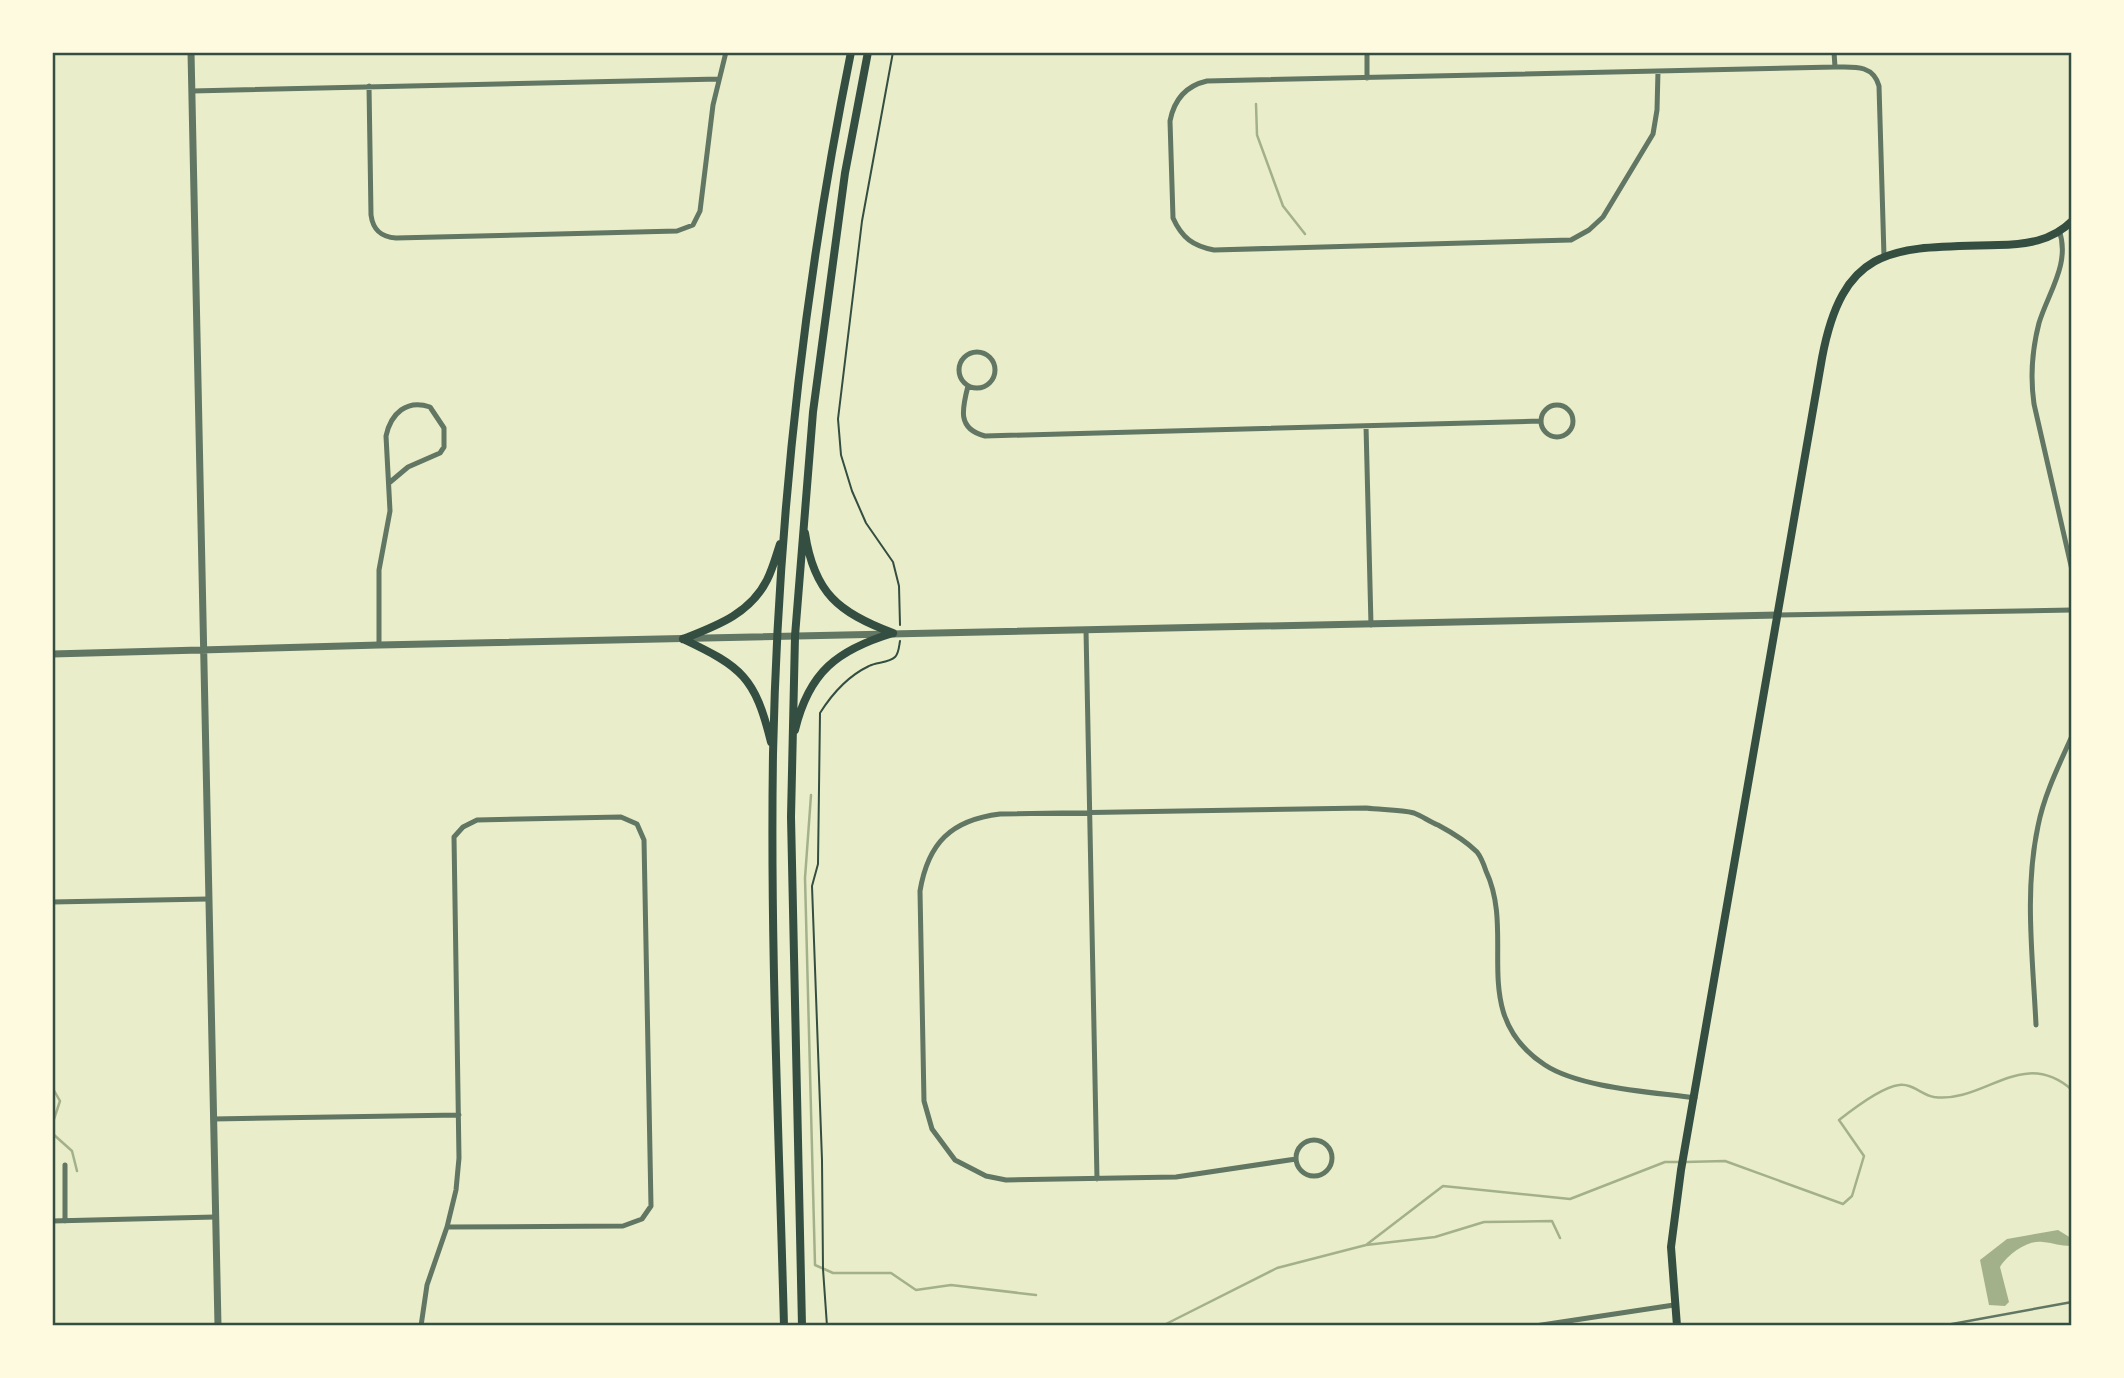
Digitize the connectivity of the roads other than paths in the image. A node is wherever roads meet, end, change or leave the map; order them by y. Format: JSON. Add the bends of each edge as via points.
{"nodes":[{"id":1,"x":191,"y":52,"type":"edge"},
{"id":2,"x":726,"y":52,"type":"edge"},
{"id":3,"x":851,"y":52,"type":"edge"},
{"id":4,"x":868,"y":52,"type":"edge"},
{"id":5,"x":1367,"y":52,"type":"edge"},
{"id":6,"x":1834,"y":52,"type":"edge"},
{"id":7,"x":1835,"y":67,"type":"junction"},
{"id":8,"x":1658,"y":71,"type":"junction"},
{"id":9,"x":1367,"y":78,"type":"junction"},
{"id":10,"x":719,"y":79,"type":"junction"},
{"id":11,"x":369,"y":86,"type":"junction"},
{"id":12,"x":192,"y":91,"type":"junction"},
{"id":13,"x":2071,"y":220,"type":"edge"},
{"id":14,"x":2059,"y":230,"type":"junction"},
{"id":15,"x":1884,"y":256,"type":"junction"},
{"id":16,"x":968,"y":386,"type":"junction"},
{"id":17,"x":1541,"y":421,"type":"junction"},
{"id":18,"x":1366,"y":425,"type":"junction"},
{"id":19,"x":389,"y":483,"type":"junction"},
{"id":20,"x":803,"y":519,"type":"junction"},
{"id":21,"x":784,"y":534,"type":"junction"},
{"id":22,"x":2071,"y":570,"type":"edge"},
{"id":23,"x":2071,"y":610,"type":"edge"},
{"id":24,"x":1778,"y":615,"type":"junction"},
{"id":25,"x":1371,"y":625,"type":"junction"},
{"id":26,"x":1086,"y":631,"type":"junction"},
{"id":27,"x":893,"y":634,"type":"junction"},
{"id":28,"x":795,"y":636,"type":"junction"},
{"id":29,"x":778,"y":637,"type":"junction"},
{"id":30,"x":683,"y":639,"type":"junction"},
{"id":31,"x":379,"y":645,"type":"junction"},
{"id":32,"x":203,"y":649,"type":"junction"},
{"id":33,"x":52,"y":654,"type":"edge"},
{"id":34,"x":2071,"y":736,"type":"edge"},
{"id":35,"x":774,"y":754,"type":"junction"},
{"id":36,"x":791,"y":758,"type":"junction"},
{"id":37,"x":1089,"y":812,"type":"junction"},
{"id":38,"x":208,"y":899,"type":"junction"},
{"id":39,"x":52,"y":902,"type":"edge"},
{"id":40,"x":2036,"y":1025,"type":"dead end"},
{"id":41,"x":1695,"y":1098,"type":"junction"},
{"id":42,"x":459,"y":1115,"type":"junction"},
{"id":43,"x":213,"y":1119,"type":"junction"},
{"id":44,"x":1296,"y":1159,"type":"junction"},
{"id":45,"x":65,"y":1165,"type":"dead end"},
{"id":46,"x":1097,"y":1179,"type":"junction"},
{"id":47,"x":215,"y":1217,"type":"junction"},
{"id":48,"x":52,"y":1221,"type":"edge"},
{"id":49,"x":65,"y":1221,"type":"junction"},
{"id":50,"x":447,"y":1227,"type":"junction"},
{"id":51,"x":2071,"y":1302,"type":"edge"},
{"id":52,"x":1674,"y":1305,"type":"junction"},
{"id":53,"x":218,"y":1325,"type":"edge"},
{"id":54,"x":421,"y":1325,"type":"edge"},
{"id":55,"x":784,"y":1325,"type":"edge"},
{"id":56,"x":802,"y":1325,"type":"edge"},
{"id":57,"x":1535,"y":1325,"type":"edge"},
{"id":58,"x":1677,"y":1325,"type":"edge"},
{"id":59,"x":1941,"y":1325,"type":"edge"}],
"edges":[{"from":1,"to":12,"type":"street"},
{"from":2,"to":10,"type":"street"},
{"from":3,"to":21,"type":"main road","via":[[810,283]]},
{"from":4,"to":20,"type":"main road","via":[[827,292]]},
{"from":5,"to":9,"type":"street"},
{"from":6,"to":7,"type":"street"},
{"from":7,"to":8,"type":"street"},
{"from":7,"to":15,"type":"street","via":[[1867,69],[1879,86]]},
{"from":8,"to":9,"type":"street"},
{"from":8,"to":9,"type":"street","via":[[1653,134],[1603,217],[1571,240],[1214,250],[1200,247],[1178,229],[1171,210],[1170,121],[1182,94],[1207,81]]},
{"from":10,"to":11,"type":"street"},
{"from":10,"to":11,"type":"street","via":[[700,211],[686,229],[410,238],[384,236],[372,220]]},
{"from":11,"to":12,"type":"street"},
{"from":12,"to":32,"type":"street"},
{"from":13,"to":14,"type":"main road"},
{"from":14,"to":15,"type":"main road","via":[[2023,244],[1919,248]]},
{"from":14,"to":22,"type":"street","via":[[2063,255],[2040,323],[2031,384]]},
{"from":15,"to":24,"type":"main road","via":[[1847,286],[1829,323]]},
{"from":16,"to":16,"type":"street","via":[[984,387],[993,379],[992,359],[983,353],[968,353],[960,362],[958,374]]},
{"from":16,"to":18,"type":"street","via":[[963,416],[972,430],[985,436]]},
{"from":17,"to":17,"type":"street","via":[[1548,435],[1559,437],[1570,431],[1573,421],[1566,408],[1555,406],[1544,412]]},
{"from":17,"to":18,"type":"street"},
{"from":18,"to":25,"type":"street"},
{"from":19,"to":19,"type":"street","via":[[444,447],[444,428],[430,407],[400,409],[388,425]]},
{"from":19,"to":31,"type":"street","via":[[389,519],[379,570]]},
{"from":20,"to":27,"type":"main road","via":[[819,583],[837,605]]},
{"from":20,"to":28,"type":"main road"},
{"from":21,"to":29,"type":"main road"},
{"from":21,"to":30,"type":"main road","via":[[766,582],[748,606],[717,626]]},
{"from":23,"to":24,"type":"street"},
{"from":24,"to":25,"type":"street"},
{"from":24,"to":41,"type":"main road"},
{"from":25,"to":26,"type":"street"},
{"from":26,"to":27,"type":"street"},
{"from":26,"to":37,"type":"street"},
{"from":27,"to":28,"type":"street"},
{"from":27,"to":36,"type":"main road","via":[[843,654],[822,671],[801,708]]},
{"from":28,"to":29,"type":"street"},
{"from":28,"to":36,"type":"main road"},
{"from":29,"to":30,"type":"street"},
{"from":29,"to":35,"type":"main road"},
{"from":30,"to":31,"type":"street"},
{"from":30,"to":35,"type":"main road","via":[[729,662],[748,680]]},
{"from":31,"to":32,"type":"street"},
{"from":32,"to":33,"type":"street"},
{"from":32,"to":38,"type":"street"},
{"from":34,"to":40,"type":"street","via":[[2045,801],[2034,848],[2031,908]]},
{"from":35,"to":55,"type":"main road"},
{"from":36,"to":56,"type":"main road"},
{"from":37,"to":41,"type":"street","via":[[1366,808],[1414,813],[1453,833],[1478,853],[1495,895],[1501,1002],[1512,1031],[1524,1046],[1546,1066],[1578,1080]]},
{"from":37,"to":46,"type":"street"},
{"from":37,"to":46,"type":"street","via":[[982,817],[952,830],[932,851],[920,891],[924,1101],[939,1141],[955,1160],[986,1176]]},
{"from":38,"to":39,"type":"street"},
{"from":38,"to":43,"type":"street"},
{"from":41,"to":52,"type":"main road","via":[[1671,1247]]},
{"from":42,"to":43,"type":"street"},
{"from":42,"to":50,"type":"street","via":[[457,1180]]},
{"from":42,"to":50,"type":"street","via":[[454,837],[477,820],[621,817],[633,821],[644,840],[651,1206],[642,1219],[623,1226]]},
{"from":43,"to":47,"type":"street"},
{"from":44,"to":44,"type":"street","via":[[1301,1171],[1312,1176],[1325,1172],[1332,1159],[1325,1144],[1311,1140],[1300,1147]]},
{"from":44,"to":46,"type":"street","via":[[1176,1177]]},
{"from":45,"to":49,"type":"street"},
{"from":47,"to":49,"type":"street"},
{"from":47,"to":53,"type":"street"},
{"from":48,"to":49,"type":"street"},
{"from":50,"to":54,"type":"street","via":[[427,1285]]},
{"from":51,"to":59,"type":"lane"},
{"from":52,"to":57,"type":"street"},
{"from":52,"to":58,"type":"main road"}]}
